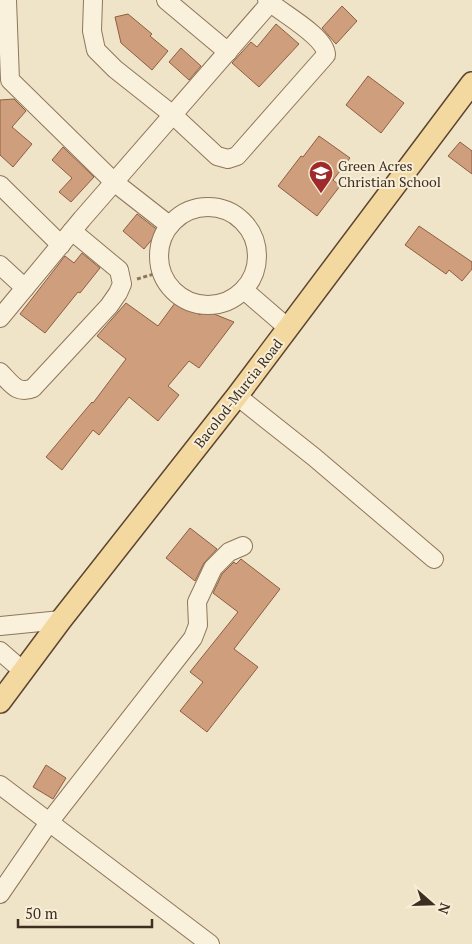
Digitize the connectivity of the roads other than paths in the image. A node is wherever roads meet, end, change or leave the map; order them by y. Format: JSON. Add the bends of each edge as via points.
{"nodes":[{"id":1,"x":7,"y":0,"type":"edge"},
{"id":2,"x":93,"y":0,"type":"edge"},
{"id":3,"x":166,"y":0,"type":"edge"},
{"id":4,"x":268,"y":2,"type":"edge"},
{"id":5,"x":228,"y":52,"type":"junction"},
{"id":6,"x":5,"y":81,"type":"edge"},
{"id":7,"x":472,"y":83,"type":"edge"},
{"id":8,"x":173,"y":115,"type":"junction"},
{"id":9,"x":114,"y":182,"type":"junction"},
{"id":10,"x":0,"y":185,"type":"edge"},
{"id":11,"x":169,"y":225,"type":"junction"},
{"id":12,"x":72,"y":231,"type":"junction"},
{"id":13,"x":61,"y":245,"type":"junction"},
{"id":14,"x":0,"y":265,"type":"edge"},
{"id":15,"x":25,"y":288,"type":"junction"},
{"id":16,"x":244,"y":290,"type":"junction"},
{"id":17,"x":0,"y":318,"type":"edge"},
{"id":18,"x":288,"y":328,"type":"junction"},
{"id":19,"x":0,"y":372,"type":"edge"},
{"id":20,"x":237,"y":396,"type":"junction"},
{"id":21,"x":243,"y":546,"type":"dead end"},
{"id":22,"x":434,"y":559,"type":"dead end"},
{"id":23,"x":61,"y":620,"type":"junction"},
{"id":24,"x":0,"y":626,"type":"edge"},
{"id":25,"x":0,"y":651,"type":"edge"},
{"id":26,"x":23,"y":671,"type":"junction"},
{"id":27,"x":0,"y":702,"type":"edge"},
{"id":28,"x":0,"y":785,"type":"edge"},
{"id":29,"x":50,"y":821,"type":"junction"},
{"id":30,"x":0,"y":894,"type":"edge"},
{"id":31,"x":210,"y":944,"type":"edge"}],
"edges":[{"from":1,"to":6,"type":"street"},
{"from":2,"to":8,"type":"street","via":[[92,31],[96,50]]},
{"from":3,"to":5,"type":"street"},
{"from":4,"to":5,"type":"street"},
{"from":4,"to":8,"type":"street","via":[[319,39],[326,55],[315,69],[237,156],[228,159],[217,156]]},
{"from":5,"to":8,"type":"street"},
{"from":6,"to":9,"type":"street"},
{"from":7,"to":18,"type":"main road","name":"Bacolod-Murcia Road"},
{"from":8,"to":9,"type":"street"},
{"from":9,"to":11,"type":"street"},
{"from":9,"to":12,"type":"street"},
{"from":10,"to":13,"type":"street"},
{"from":11,"to":16,"type":"street","via":[[161,239],[158,256],[161,272],[171,290],[188,301],[208,306],[228,302]]},
{"from":11,"to":16,"type":"street","via":[[187,210],[209,206],[231,211],[248,226],[257,247],[256,270]]},
{"from":12,"to":13,"type":"street"},
{"from":12,"to":19,"type":"street","via":[[119,270],[122,284],[118,293],[110,306],[33,388],[20,390]]},
{"from":13,"to":15,"type":"street"},
{"from":14,"to":15,"type":"street"},
{"from":15,"to":17,"type":"street"},
{"from":16,"to":18,"type":"street"},
{"from":18,"to":20,"type":"main road","name":"Bacolod-Murcia Road"},
{"from":20,"to":22,"type":"street"},
{"from":20,"to":23,"type":"main road","name":"Bacolod-Murcia Road"},
{"from":21,"to":29,"type":"street","via":[[229,552],[213,568],[197,602],[198,625],[193,638]]},
{"from":23,"to":24,"type":"street"},
{"from":23,"to":26,"type":"main road","name":"Bacolod-Murcia Road"},
{"from":25,"to":26,"type":"street"},
{"from":26,"to":27,"type":"main road","name":"Bacolod-Murcia Road"},
{"from":28,"to":29,"type":"street"},
{"from":29,"to":30,"type":"street"},
{"from":29,"to":31,"type":"street"}]}
